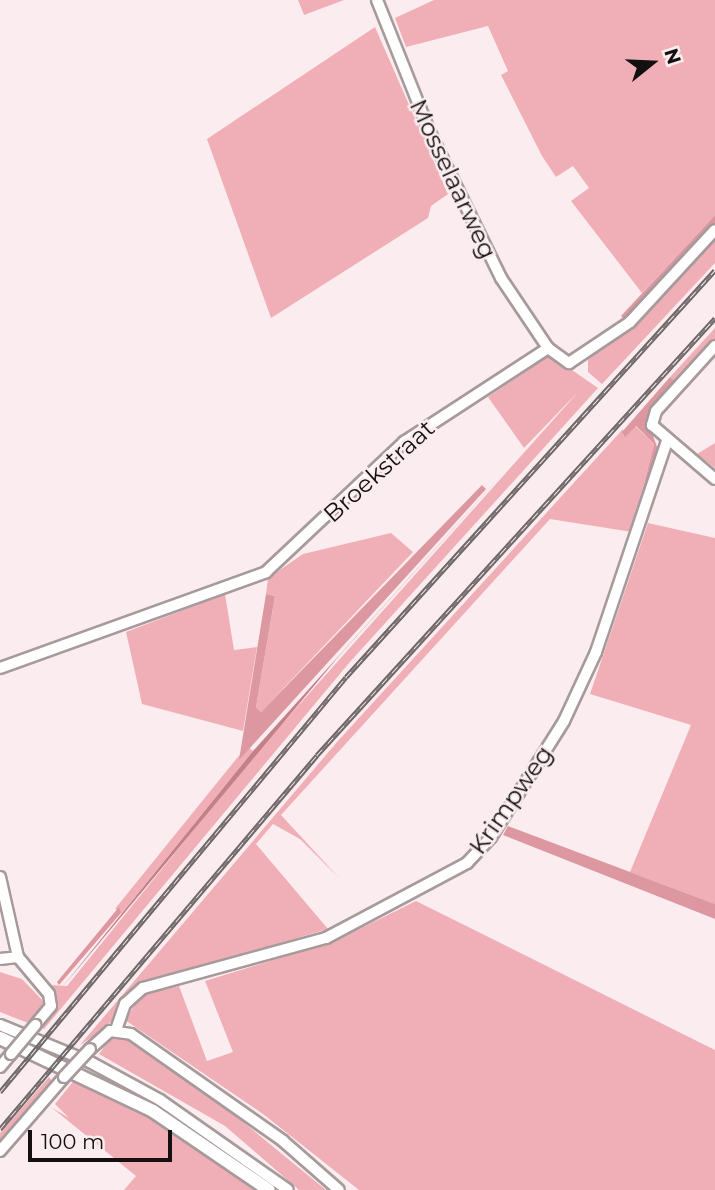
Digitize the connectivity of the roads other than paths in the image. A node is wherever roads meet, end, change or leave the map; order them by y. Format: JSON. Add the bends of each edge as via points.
{"nodes":[{"id":1,"x":377,"y":0,"type":"edge"},
{"id":2,"x":715,"y":230,"type":"edge"},
{"id":3,"x":715,"y":346,"type":"edge"},
{"id":4,"x":548,"y":348,"type":"junction"},
{"id":5,"x":667,"y":441,"type":"junction"},
{"id":6,"x":715,"y":479,"type":"edge"},
{"id":7,"x":0,"y":668,"type":"edge"},
{"id":8,"x":0,"y":877,"type":"edge"},
{"id":9,"x":18,"y":957,"type":"junction"},
{"id":10,"x":0,"y":959,"type":"edge"},
{"id":11,"x":0,"y":1026,"type":"edge"},
{"id":12,"x":116,"y":1030,"type":"junction"},
{"id":13,"x":0,"y":1038,"type":"edge"},
{"id":14,"x":0,"y":1067,"type":"edge"},
{"id":15,"x":0,"y":1151,"type":"edge"},
{"id":16,"x":269,"y":1190,"type":"edge"},
{"id":17,"x":288,"y":1190,"type":"edge"},
{"id":18,"x":339,"y":1190,"type":"edge"}],
"edges":[{"from":1,"to":4,"type":"street","name":"Mosselaarweg","via":[[471,220]]},
{"from":2,"to":4,"type":"street","via":[[613,336],[569,363]]},
{"from":3,"to":5,"type":"street","via":[[653,417]]},
{"from":4,"to":7,"type":"street","name":"Broekstraat","via":[[404,442],[266,572]]},
{"from":5,"to":6,"type":"street"},
{"from":5,"to":12,"type":"street","name":"Krimpweg","via":[[596,652],[564,722],[491,837],[467,863],[326,938],[143,988],[125,1004]]},
{"from":8,"to":9,"type":"street"},
{"from":9,"to":10,"type":"street"},
{"from":9,"to":14,"type":"street","bridge":true,"via":[[49,995],[51,1006]]},
{"from":11,"to":17,"type":"street","via":[[90,1062],[182,1113]]},
{"from":12,"to":15,"type":"street","bridge":true,"via":[[90,1049]]},
{"from":12,"to":18,"type":"street","via":[[282,1141]]},
{"from":13,"to":16,"type":"main road","via":[[153,1111]]}]}
